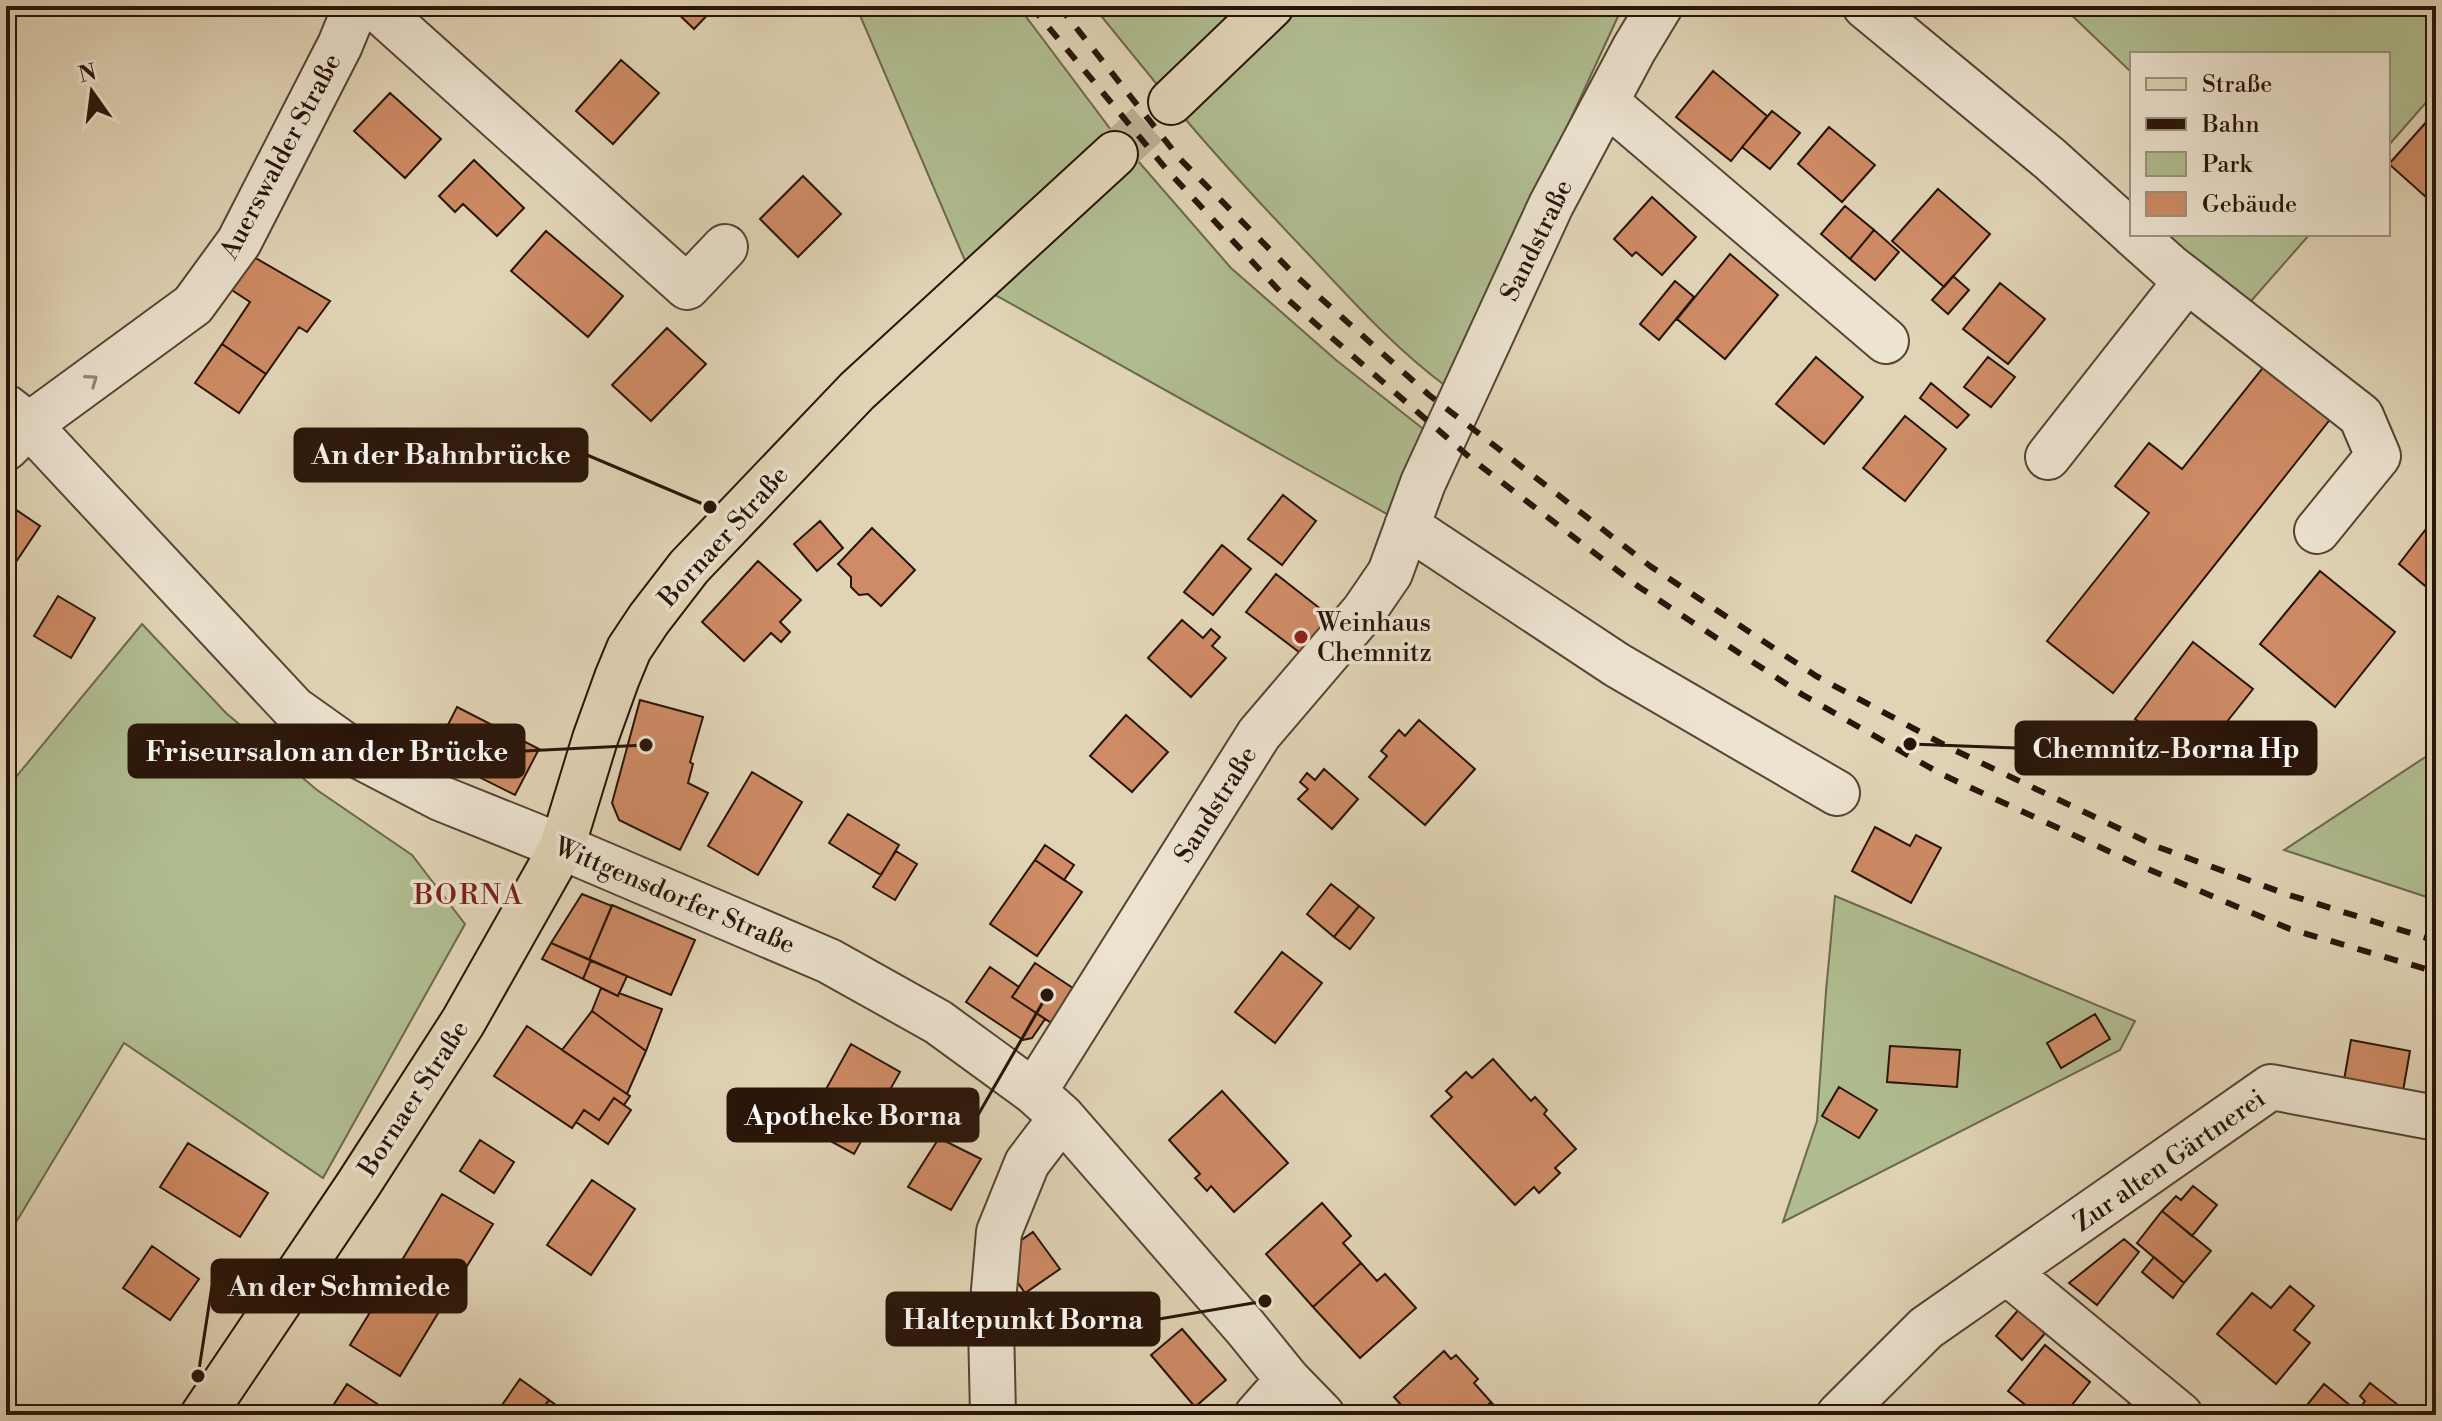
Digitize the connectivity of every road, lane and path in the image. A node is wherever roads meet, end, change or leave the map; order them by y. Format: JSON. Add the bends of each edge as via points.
{"nodes":[{"id":1,"x":356,"y":6,"type":"edge"},
{"id":2,"x":374,"y":6,"type":"edge"},
{"id":3,"x":1271,"y":6,"type":"edge"},
{"id":4,"x":1660,"y":6,"type":"edge"},
{"id":5,"x":1865,"y":6,"type":"edge"},
{"id":6,"x":1171,"y":102,"type":"tunnel mouth"},
{"id":7,"x":1606,"y":102,"type":"junction"},
{"id":8,"x":1115,"y":154,"type":"tunnel mouth"},
{"id":9,"x":2130,"y":232,"type":"edge"},
{"id":10,"x":2134,"y":236,"type":"edge"},
{"id":11,"x":725,"y":247,"type":"dead end"},
{"id":12,"x":2187,"y":280,"type":"junction"},
{"id":13,"x":1886,"y":341,"type":"dead end"},
{"id":14,"x":14,"y":427,"type":"edge"},
{"id":15,"x":2048,"y":457,"type":"dead end"},
{"id":16,"x":1407,"y":526,"type":"junction"},
{"id":17,"x":2317,"y":531,"type":"dead end"},
{"id":18,"x":1837,"y":793,"type":"dead end"},
{"id":19,"x":562,"y":847,"type":"junction"},
{"id":20,"x":1048,"y":1104,"type":"junction"},
{"id":21,"x":2436,"y":1118,"type":"edge"},
{"id":22,"x":2008,"y":1273,"type":"junction"},
{"id":23,"x":1288,"y":1380,"type":"junction"},
{"id":24,"x":203,"y":1415,"type":"edge"},
{"id":25,"x":993,"y":1415,"type":"edge"},
{"id":26,"x":1257,"y":1415,"type":"edge"},
{"id":27,"x":1322,"y":1415,"type":"edge"},
{"id":28,"x":1839,"y":1415,"type":"edge"},
{"id":29,"x":2180,"y":1415,"type":"edge"}],
"edges":[{"from":14,"to":1,"type":"street","name":"Auerswalder Straße","one_way":true,"via":[[193,305],[239,242]]},
{"from":2,"to":11,"type":"street","via":[[687,287]]},
{"from":3,"to":6,"type":"main road"},
{"from":4,"to":7,"type":"street","name":"Sandstraße"},
{"from":5,"to":9,"type":"street"},
{"from":7,"to":13,"type":"street"},
{"from":7,"to":16,"type":"street","name":"Sandstraße","via":[[1551,205]]},
{"from":8,"to":19,"type":"main road","name":"Bornaer Straße","via":[[857,391],[689,567],[629,649]]},
{"from":10,"to":12,"type":"street"},
{"from":12,"to":15,"type":"street"},
{"from":12,"to":17,"type":"street","via":[[2361,416],[2378,456]]},
{"from":14,"to":19,"type":"street","name":"Wittgensdorfer Straße","via":[[294,709],[363,758],[440,798]]},
{"from":16,"to":18,"type":"street","via":[[1617,665]]},
{"from":16,"to":20,"type":"street","name":"Sandstraße","via":[[1390,573],[1364,611],[1259,734]]},
{"from":19,"to":20,"type":"street","name":"Wittgensdorfer Straße","via":[[829,961],[938,1022]]},
{"from":19,"to":24,"type":"main road","name":"Bornaer Straße","via":[[463,1022]]},
{"from":20,"to":23,"type":"street","name":"Wittgensdorfer Straße"},
{"from":20,"to":25,"type":"street","name":"Sandstraße","via":[[999,1232],[991,1325]]},
{"from":21,"to":22,"type":"street","name":"Zur alten Gärtnerei","via":[[2271,1087]]},
{"from":22,"to":28,"type":"street","name":"Zur alten Gärtnerei","via":[[1926,1328]]},
{"from":22,"to":29,"type":"street"},
{"from":23,"to":26,"type":"street"},
{"from":23,"to":27,"type":"street","name":"Wittgensdorfer Straße"}]}
